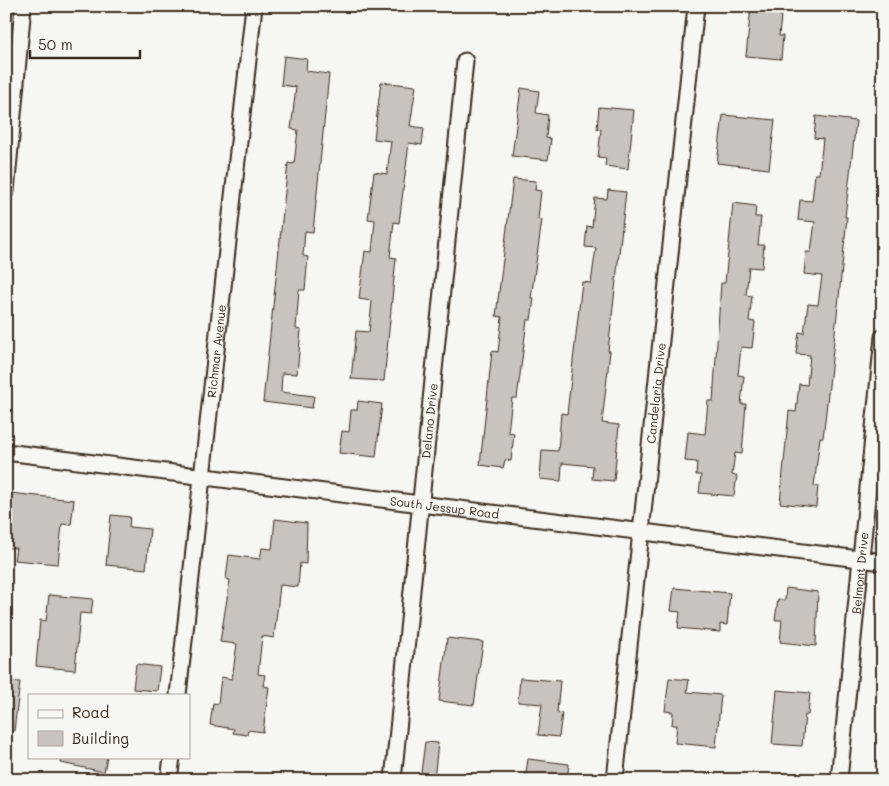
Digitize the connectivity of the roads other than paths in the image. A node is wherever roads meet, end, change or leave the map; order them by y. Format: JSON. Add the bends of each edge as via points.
{"nodes":[{"id":1,"x":23,"y":6,"type":"edge"},
{"id":2,"x":254,"y":6,"type":"edge"},
{"id":3,"x":696,"y":6,"type":"edge"},
{"id":4,"x":465,"y":61,"type":"dead end"},
{"id":5,"x":6,"y":191,"type":"edge"},
{"id":6,"x":883,"y":337,"type":"edge"},
{"id":7,"x":6,"y":452,"type":"edge"},
{"id":8,"x":202,"y":477,"type":"junction"},
{"id":9,"x":420,"y":503,"type":"junction"},
{"id":10,"x":641,"y":533,"type":"junction"},
{"id":11,"x":861,"y":559,"type":"junction"},
{"id":12,"x":883,"y":562,"type":"edge"},
{"id":13,"x":178,"y":694,"type":"edge"},
{"id":14,"x":172,"y":758,"type":"edge"},
{"id":15,"x":169,"y":780,"type":"edge"},
{"id":16,"x":392,"y":780,"type":"edge"},
{"id":17,"x":615,"y":780,"type":"edge"},
{"id":18,"x":839,"y":780,"type":"edge"}],
"edges":[{"from":1,"to":5,"type":"street"},
{"from":2,"to":8,"type":"street","name":"Richmar Avenue"},
{"from":3,"to":10,"type":"street","name":"Candelaria Drive"},
{"from":4,"to":9,"type":"street","name":"Delano Drive"},
{"from":6,"to":11,"type":"street","name":"Belmont Drive"},
{"from":7,"to":8,"type":"street","name":"South Jessup Road"},
{"from":8,"to":9,"type":"street","name":"South Jessup Road"},
{"from":8,"to":13,"type":"street","name":"Richmar Avenue"},
{"from":9,"to":10,"type":"street","name":"South Jessup Road"},
{"from":9,"to":16,"type":"street","name":"Delano Drive"},
{"from":10,"to":11,"type":"street","name":"South Jessup Road"},
{"from":10,"to":17,"type":"street","name":"Candelaria Drive"},
{"from":11,"to":12,"type":"street","name":"South Jessup Road"},
{"from":11,"to":18,"type":"street","name":"Belmont Drive"},
{"from":14,"to":15,"type":"street"}]}
